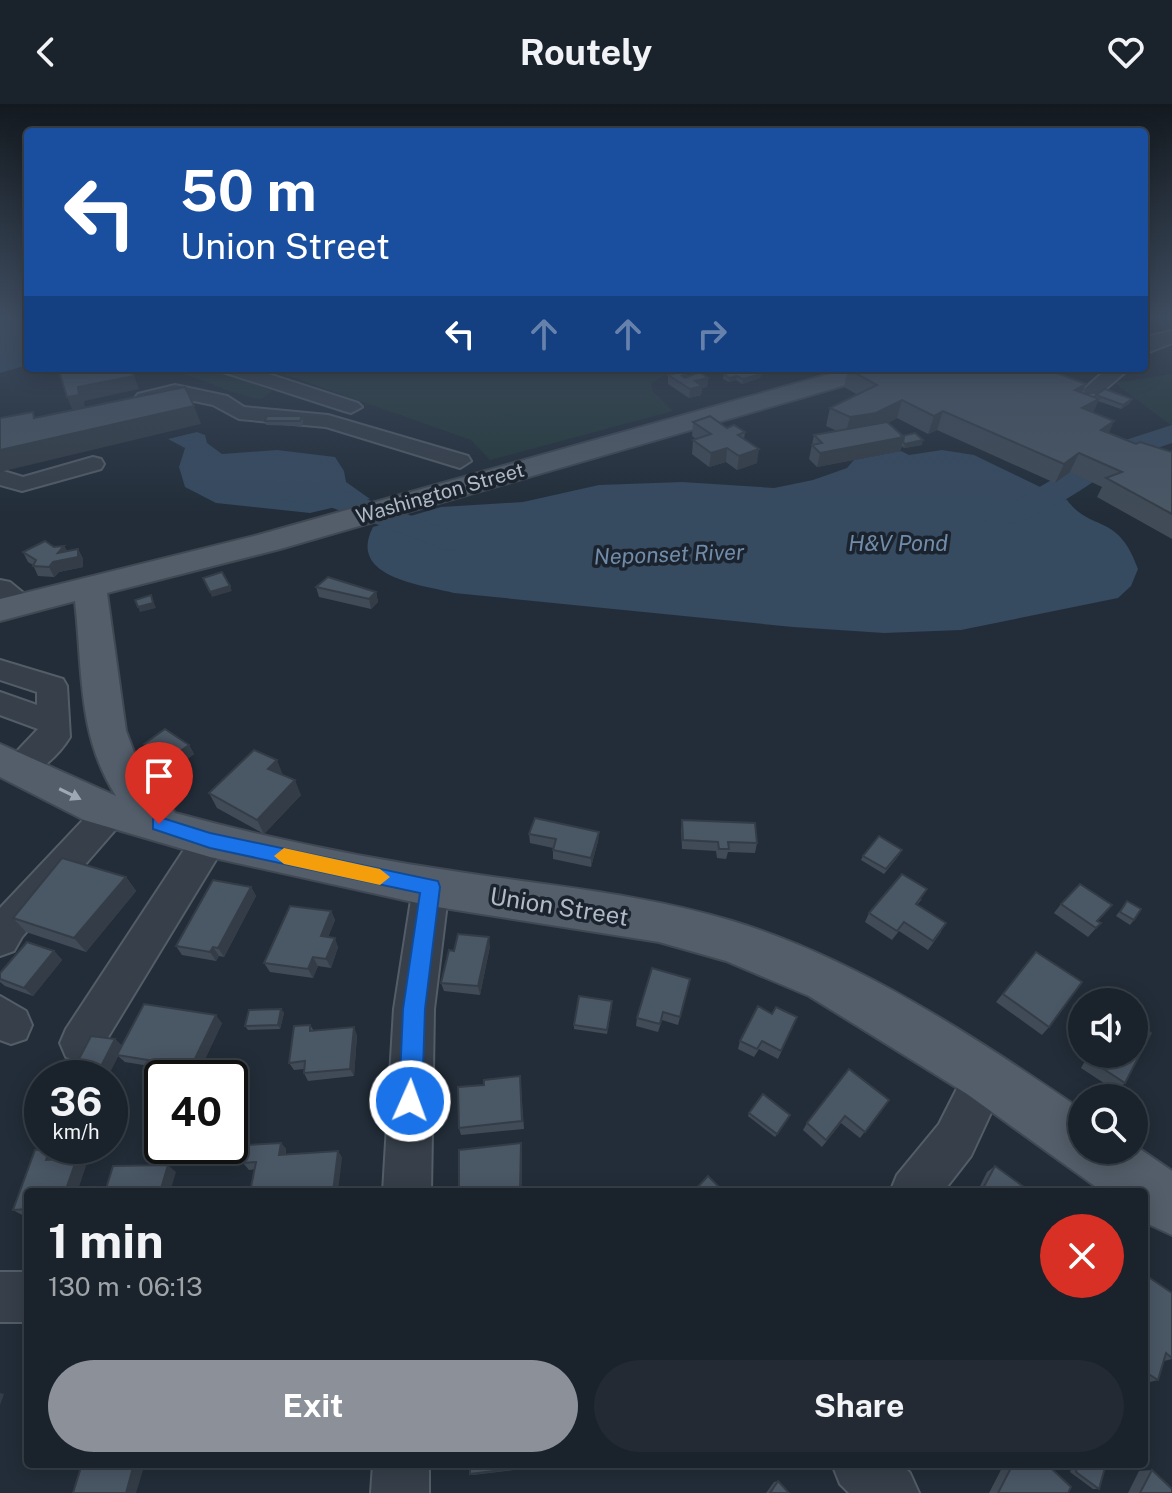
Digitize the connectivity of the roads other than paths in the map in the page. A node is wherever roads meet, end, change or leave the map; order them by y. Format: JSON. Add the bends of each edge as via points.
{"nodes":[{"id":1,"x":278,"y":384,"type":"edge"},
{"id":2,"x":818,"y":384,"type":"edge"},
{"id":3,"x":1101,"y":384,"type":"edge"},
{"id":4,"x":1093,"y":390,"type":"dead end"},
{"id":5,"x":122,"y":403,"type":"edge"},
{"id":6,"x":93,"y":464,"type":"dead end"},
{"id":7,"x":0,"y":477,"type":"edge"},
{"id":8,"x":464,"y":478,"type":"junction"},
{"id":9,"x":90,"y":589,"type":"junction"},
{"id":10,"x":8,"y":601,"type":"edge"},
{"id":11,"x":0,"y":670,"type":"edge"},
{"id":12,"x":0,"y":703,"type":"edge"},
{"id":13,"x":54,"y":723,"type":"junction"},
{"id":14,"x":8,"y":763,"type":"edge"},
{"id":15,"x":111,"y":812,"type":"junction"},
{"id":16,"x":159,"y":824,"type":"junction"},
{"id":17,"x":210,"y":840,"type":"junction"},
{"id":18,"x":431,"y":887,"type":"junction"},
{"id":19,"x":0,"y":939,"type":"edge"},
{"id":20,"x":81,"y":1043,"type":"dead end"},
{"id":21,"x":986,"y":1076,"type":"junction"},
{"id":22,"x":1068,"y":1133,"type":"edge"},
{"id":23,"x":1112,"y":1164,"type":"edge"},
{"id":24,"x":407,"y":1188,"type":"edge"},
{"id":25,"x":917,"y":1188,"type":"edge"},
{"id":26,"x":1146,"y":1188,"type":"edge"},
{"id":27,"x":1148,"y":1189,"type":"edge"},
{"id":28,"x":1172,"y":1206,"type":"edge"},
{"id":29,"x":0,"y":1297,"type":"edge"},
{"id":30,"x":24,"y":1297,"type":"edge"},
{"id":31,"x":401,"y":1468,"type":"edge"},
{"id":32,"x":864,"y":1468,"type":"edge"},
{"id":33,"x":400,"y":1493,"type":"edge"},
{"id":34,"x":890,"y":1493,"type":"edge"}],
"edges":[{"from":1,"to":8,"type":"street","via":[[422,431],[442,442]]},
{"from":2,"to":8,"type":"main road","name":"Washington Street"},
{"from":3,"to":4,"type":"street"},
{"from":5,"to":8,"type":"street","via":[[175,391],[220,400],[239,413],[328,421]]},
{"from":6,"to":7,"type":"street","via":[[22,484]]},
{"from":8,"to":9,"type":"main road","name":"Washington Street","via":[[296,534]]},
{"from":9,"to":10,"type":"main road","name":"Washington Street"},
{"from":9,"to":16,"type":"main road","via":[[99,641],[100,694],[112,751]]},
{"from":11,"to":13,"type":"street","via":[[52,686]]},
{"from":12,"to":13,"type":"street"},
{"from":13,"to":14,"type":"street","via":[[54,737]]},
{"from":14,"to":15,"type":"main road","name":"Union Street","one_way":true},
{"from":15,"to":16,"type":"main road","name":"Union Street"},
{"from":15,"to":19,"type":"street"},
{"from":16,"to":17,"type":"main road","name":"Union Street"},
{"from":17,"to":18,"type":"main road","name":"Union Street"},
{"from":17,"to":20,"type":"street"},
{"from":18,"to":21,"type":"main road","name":"Union Street","via":[[659,922],[733,942],[826,980]]},
{"from":18,"to":24,"type":"street","via":[[414,1009]]},
{"from":21,"to":22,"type":"main road","name":"Union Street"},
{"from":21,"to":25,"type":"street","via":[[955,1140]]},
{"from":23,"to":26,"type":"main road"},
{"from":27,"to":28,"type":"main road"},
{"from":29,"to":30,"type":"street"},
{"from":31,"to":33,"type":"street"},
{"from":32,"to":34,"type":"street"}]}
